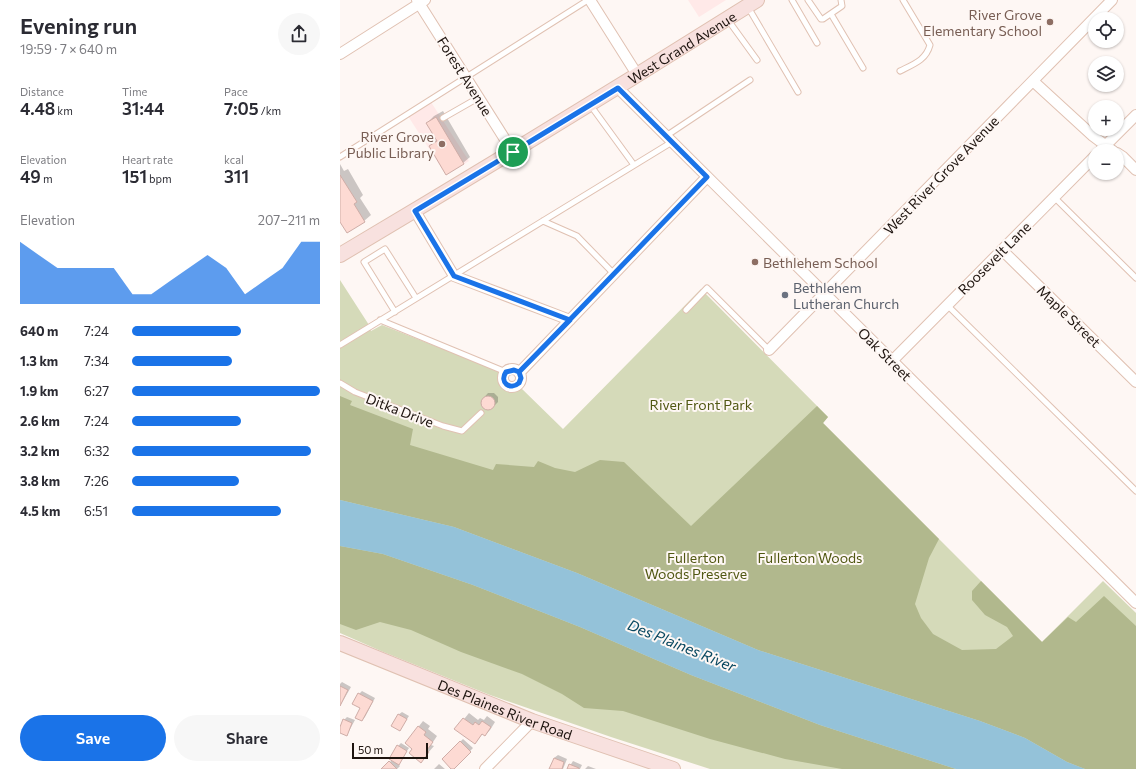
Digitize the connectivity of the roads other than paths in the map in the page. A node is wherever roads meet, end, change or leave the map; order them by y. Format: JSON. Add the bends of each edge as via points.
{"nodes":[{"id":1,"x":589,"y":0,"type":"edge"},
{"id":2,"x":792,"y":0,"type":"edge"},
{"id":3,"x":808,"y":0,"type":"edge"},
{"id":4,"x":841,"y":0,"type":"edge"},
{"id":5,"x":902,"y":0,"type":"edge"},
{"id":6,"x":1112,"y":0,"type":"edge"},
{"id":7,"x":420,"y":1,"type":"edge"},
{"id":8,"x":752,"y":3,"type":"edge"},
{"id":9,"x":831,"y":14,"type":"junction"},
{"id":10,"x":727,"y":19,"type":"junction"},
{"id":11,"x":817,"y":43,"type":"dead end"},
{"id":12,"x":340,"y":54,"type":"edge"},
{"id":13,"x":758,"y":60,"type":"dead end"},
{"id":14,"x":863,"y":68,"type":"dead end"},
{"id":15,"x":900,"y":71,"type":"dead end"},
{"id":16,"x":638,"y":76,"type":"junction"},
{"id":17,"x":466,"y":78,"type":"junction"},
{"id":18,"x":750,"y":80,"type":"dead end"},
{"id":19,"x":1033,"y":80,"type":"junction"},
{"id":20,"x":618,"y":88,"type":"junction"},
{"id":21,"x":798,"y":92,"type":"dead end"},
{"id":22,"x":478,"y":98,"type":"junction"},
{"id":23,"x":590,"y":105,"type":"junction"},
{"id":24,"x":1136,"y":115,"type":"edge"},
{"id":25,"x":443,"y":118,"type":"dead end"},
{"id":26,"x":669,"y":139,"type":"junction"},
{"id":27,"x":1101,"y":144,"type":"edge"},
{"id":28,"x":1110,"y":144,"type":"edge"},
{"id":29,"x":513,"y":152,"type":"junction"},
{"id":30,"x":340,"y":157,"type":"edge"},
{"id":31,"x":1124,"y":158,"type":"edge"},
{"id":32,"x":1088,"y":163,"type":"edge"},
{"id":33,"x":634,"y":166,"type":"junction"},
{"id":34,"x":1136,"y":170,"type":"edge"},
{"id":35,"x":707,"y":177,"type":"junction"},
{"id":36,"x":1054,"y":197,"type":"junction"},
{"id":37,"x":415,"y":211,"type":"junction"},
{"id":38,"x":543,"y":221,"type":"junction"},
{"id":39,"x":1002,"y":250,"type":"junction"},
{"id":40,"x":340,"y":255,"type":"edge"},
{"id":41,"x":614,"y":274,"type":"junction"},
{"id":42,"x":454,"y":276,"type":"junction"},
{"id":43,"x":1136,"y":278,"type":"edge"},
{"id":44,"x":825,"y":294,"type":"junction"},
{"id":45,"x":416,"y":298,"type":"junction"},
{"id":46,"x":947,"y":305,"type":"junction"},
{"id":47,"x":686,"y":310,"type":"dead end"},
{"id":48,"x":395,"y":312,"type":"junction"},
{"id":49,"x":380,"y":320,"type":"junction"},
{"id":50,"x":570,"y":320,"type":"junction"},
{"id":51,"x":340,"y":345,"type":"edge"},
{"id":52,"x":769,"y":350,"type":"joint"},
{"id":53,"x":892,"y":361,"type":"junction"},
{"id":54,"x":506,"y":372,"type":"junction"},
{"id":55,"x":519,"y":372,"type":"junction"},
{"id":56,"x":1136,"y":382,"type":"edge"},
{"id":57,"x":340,"y":383,"type":"edge"},
{"id":58,"x":481,"y":413,"type":"dead end"},
{"id":59,"x":1136,"y":491,"type":"edge"},
{"id":60,"x":1136,"y":603,"type":"edge"},
{"id":61,"x":340,"y":643,"type":"edge"},
{"id":62,"x":532,"y":721,"type":"junction"},
{"id":63,"x":485,"y":769,"type":"edge"},
{"id":64,"x":673,"y":769,"type":"edge"}],
"edges":[{"from":1,"to":16,"type":"street"},
{"from":1,"to":17,"type":"lane"},
{"from":2,"to":11,"type":"lane"},
{"from":3,"to":9,"type":"lane","via":[[821,19]]},
{"from":4,"to":9,"type":"lane","via":[[842,6]]},
{"from":5,"to":15,"type":"lane","via":[[930,45],[928,54]]},
{"from":6,"to":19,"type":"street","name":"West River Grove Avenue"},
{"from":7,"to":12,"type":"street"},
{"from":7,"to":17,"type":"street","name":"Forest Avenue"},
{"from":8,"to":10,"type":"main road","name":"West Grand Avenue"},
{"from":8,"to":21,"type":"lane"},
{"from":9,"to":14,"type":"lane"},
{"from":10,"to":13,"type":"lane"},
{"from":10,"to":16,"type":"main road","name":"West Grand Avenue"},
{"from":16,"to":20,"type":"main road","name":"West Grand Avenue"},
{"from":17,"to":22,"type":"street","name":"Forest Avenue"},
{"from":17,"to":30,"type":"lane"},
{"from":18,"to":26,"type":"lane"},
{"from":19,"to":27,"type":"street"},
{"from":19,"to":44,"type":"street","name":"West River Grove Avenue"},
{"from":20,"to":23,"type":"main road","name":"West Grand Avenue"},
{"from":20,"to":26,"type":"street","name":"Oak Street"},
{"from":22,"to":25,"type":"lane"},
{"from":22,"to":29,"type":"street","name":"Forest Avenue"},
{"from":23,"to":29,"type":"main road","name":"West Grand Avenue"},
{"from":23,"to":33,"type":"lane"},
{"from":24,"to":28,"type":"street"},
{"from":26,"to":33,"type":"lane"},
{"from":26,"to":35,"type":"street","name":"Oak Street"},
{"from":29,"to":37,"type":"main road","name":"West Grand Avenue"},
{"from":31,"to":34,"type":"street"},
{"from":32,"to":36,"type":"street","name":"Roosevelt Lane"},
{"from":33,"to":38,"type":"lane"},
{"from":35,"to":41,"type":"street"},
{"from":35,"to":44,"type":"street","name":"Oak Street"},
{"from":36,"to":39,"type":"street","name":"Roosevelt Lane"},
{"from":36,"to":43,"type":"lane"},
{"from":37,"to":40,"type":"main road","name":"West Grand Avenue"},
{"from":37,"to":42,"type":"street"},
{"from":38,"to":41,"type":"lane","via":[[577,236]]},
{"from":38,"to":42,"type":"lane"},
{"from":39,"to":46,"type":"street","name":"Roosevelt Lane"},
{"from":39,"to":56,"type":"street","name":"Maple Street"},
{"from":41,"to":50,"type":"street"},
{"from":42,"to":45,"type":"lane"},
{"from":42,"to":50,"type":"street"},
{"from":44,"to":52,"type":"street","name":"West River Grove Avenue"},
{"from":44,"to":53,"type":"street","name":"Oak Street"},
{"from":45,"to":48,"type":"lane"},
{"from":45,"to":48,"type":"lane","via":[[385,249],[364,262]]},
{"from":46,"to":53,"type":"street","name":"Roosevelt Lane"},
{"from":46,"to":59,"type":"lane"},
{"from":47,"to":52,"type":"lane","via":[[707,288]]},
{"from":48,"to":49,"type":"lane"},
{"from":49,"to":51,"type":"lane"},
{"from":49,"to":54,"type":"lane"},
{"from":50,"to":55,"type":"street"},
{"from":53,"to":60,"type":"street","name":"Oak Street"},
{"from":54,"to":55,"type":"street"},
{"from":54,"to":55,"type":"street","via":[[504,382],[511,387],[519,383]]},
{"from":57,"to":58,"type":"lane","name":"Ditka Drive","via":[[355,392],[462,431]]},
{"from":61,"to":62,"type":"main road","name":"Des Plaines River Road"},
{"from":62,"to":63,"type":"street"},
{"from":62,"to":64,"type":"main road","name":"Des Plaines River Road"}]}
